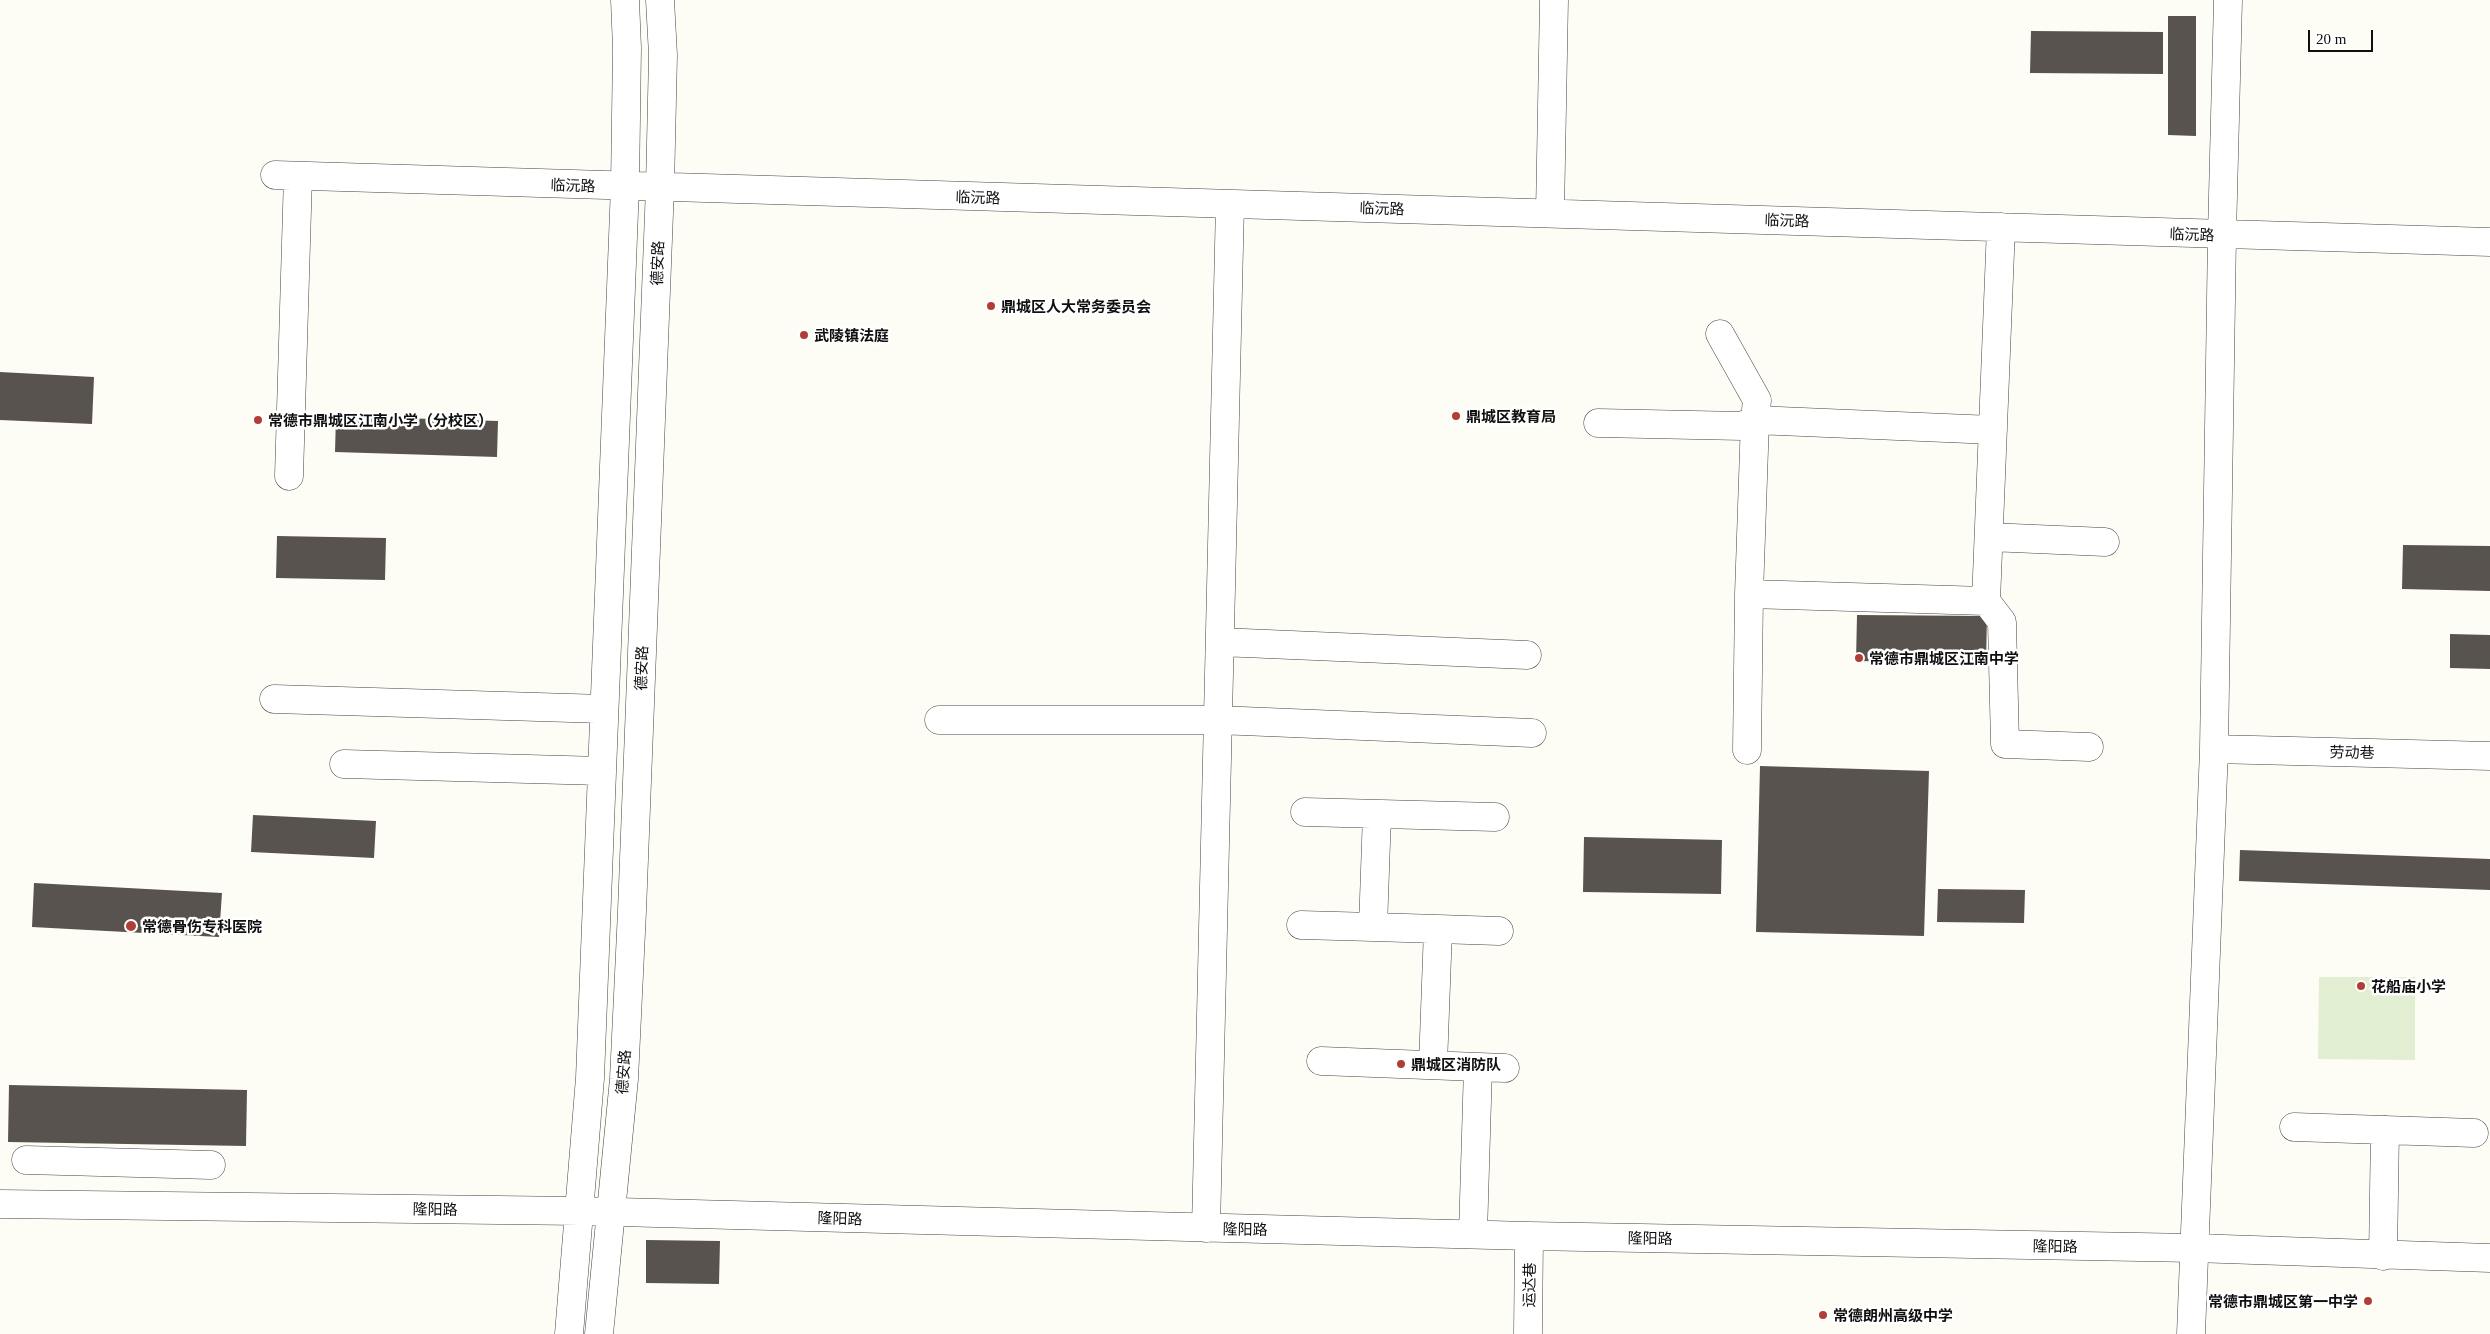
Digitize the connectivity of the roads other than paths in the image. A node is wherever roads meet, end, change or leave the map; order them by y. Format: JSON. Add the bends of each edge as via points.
{"nodes":[{"id":1,"x":625,"y":0,"type":"edge"},
{"id":2,"x":660,"y":0,"type":"edge"},
{"id":3,"x":1554,"y":0,"type":"edge"},
{"id":4,"x":2228,"y":0,"type":"edge"},
{"id":5,"x":625,"y":186,"type":"junction"},
{"id":6,"x":660,"y":187,"type":"junction"},
{"id":7,"x":1230,"y":204,"type":"junction"},
{"id":8,"x":1550,"y":213,"type":"junction"},
{"id":9,"x":2001,"y":227,"type":"junction"},
{"id":10,"x":2222,"y":235,"type":"junction"},
{"id":11,"x":2490,"y":242,"type":"edge"},
{"id":12,"x":1720,"y":334,"type":"dead end"},
{"id":13,"x":1755,"y":420,"type":"junction"},
{"id":14,"x":1598,"y":423,"type":"dead end"},
{"id":15,"x":1993,"y":430,"type":"junction"},
{"id":16,"x":289,"y":476,"type":"dead end"},
{"id":17,"x":1989,"y":537,"type":"junction"},
{"id":18,"x":2105,"y":542,"type":"dead end"},
{"id":19,"x":1749,"y":594,"type":"junction"},
{"id":20,"x":1986,"y":601,"type":"junction"},
{"id":21,"x":1220,"y":642,"type":"junction"},
{"id":22,"x":1527,"y":655,"type":"dead end"},
{"id":23,"x":274,"y":699,"type":"dead end"},
{"id":24,"x":604,"y":709,"type":"junction"},
{"id":25,"x":939,"y":720,"type":"dead end"},
{"id":26,"x":1218,"y":720,"type":"junction"},
{"id":27,"x":1532,"y":733,"type":"dead end"},
{"id":28,"x":2090,"y":747,"type":"dead end"},
{"id":29,"x":2214,"y":749,"type":"junction"},
{"id":30,"x":1747,"y":750,"type":"dead end"},
{"id":31,"x":2490,"y":756,"type":"edge"},
{"id":32,"x":344,"y":764,"type":"dead end"},
{"id":33,"x":602,"y":771,"type":"junction"},
{"id":34,"x":1305,"y":812,"type":"dead end"},
{"id":35,"x":1377,"y":814,"type":"junction"},
{"id":36,"x":1495,"y":817,"type":"dead end"},
{"id":37,"x":1301,"y":925,"type":"dead end"},
{"id":38,"x":1373,"y":927,"type":"junction"},
{"id":39,"x":1438,"y":929,"type":"junction"},
{"id":40,"x":1498,"y":931,"type":"dead end"},
{"id":41,"x":1321,"y":1061,"type":"dead end"},
{"id":42,"x":1434,"y":1065,"type":"junction"},
{"id":43,"x":1478,"y":1067,"type":"junction"},
{"id":44,"x":1506,"y":1068,"type":"dead end"},
{"id":45,"x":2294,"y":1127,"type":"dead end"},
{"id":46,"x":2385,"y":1130,"type":"junction"},
{"id":47,"x":2474,"y":1133,"type":"dead end"},
{"id":48,"x":26,"y":1160,"type":"dead end"},
{"id":49,"x":129,"y":1162,"type":"junction"},
{"id":50,"x":210,"y":1164,"type":"dead end"},
{"id":51,"x":0,"y":1204,"type":"edge"},
{"id":52,"x":128,"y":1205,"type":"junction"},
{"id":53,"x":580,"y":1211,"type":"junction"},
{"id":54,"x":611,"y":1212,"type":"junction"},
{"id":55,"x":1206,"y":1228,"type":"junction"},
{"id":56,"x":1473,"y":1234,"type":"junction"},
{"id":57,"x":1529,"y":1236,"type":"junction"},
{"id":58,"x":2194,"y":1248,"type":"junction"},
{"id":59,"x":2383,"y":1256,"type":"junction"},
{"id":60,"x":2490,"y":1258,"type":"edge"},
{"id":61,"x":569,"y":1334,"type":"edge"},
{"id":62,"x":599,"y":1334,"type":"edge"},
{"id":63,"x":1528,"y":1334,"type":"edge"},
{"id":64,"x":2191,"y":1334,"type":"edge"}],
"edges":[{"from":1,"to":5,"type":"street"},
{"from":2,"to":6,"type":"street","name":"德安路"},
{"from":3,"to":8,"type":"street"},
{"from":4,"to":10,"type":"street"},
{"from":5,"to":6,"type":"street","name":"临沅路"},
{"from":5,"to":16,"type":"street","name":"临沅路","via":[[287,176]]},
{"from":5,"to":24,"type":"street"},
{"from":6,"to":7,"type":"street","name":"临沅路"},
{"from":6,"to":54,"type":"street","name":"德安路","via":[[625,1059]]},
{"from":7,"to":8,"type":"street","name":"临沅路"},
{"from":7,"to":21,"type":"street"},
{"from":8,"to":9,"type":"street","name":"临沅路"},
{"from":9,"to":10,"type":"street","name":"临沅路"},
{"from":9,"to":15,"type":"street"},
{"from":10,"to":11,"type":"street","name":"临沅路"},
{"from":10,"to":29,"type":"street"},
{"from":12,"to":13,"type":"street","via":[[1757,400]]},
{"from":13,"to":14,"type":"street","via":[[1742,426]]},
{"from":13,"to":15,"type":"street"},
{"from":13,"to":19,"type":"street"},
{"from":15,"to":17,"type":"street"},
{"from":17,"to":18,"type":"street"},
{"from":17,"to":20,"type":"street"},
{"from":19,"to":20,"type":"street"},
{"from":19,"to":30,"type":"street"},
{"from":20,"to":28,"type":"street","via":[[2002,622],[2005,744]]},
{"from":21,"to":22,"type":"street"},
{"from":21,"to":26,"type":"street"},
{"from":23,"to":24,"type":"street"},
{"from":24,"to":33,"type":"street"},
{"from":25,"to":26,"type":"street"},
{"from":26,"to":27,"type":"street"},
{"from":26,"to":55,"type":"street"},
{"from":29,"to":31,"type":"street","name":"劳动巷"},
{"from":29,"to":58,"type":"street"},
{"from":32,"to":33,"type":"street"},
{"from":33,"to":53,"type":"street","via":[[590,1078]]},
{"from":34,"to":35,"type":"street"},
{"from":35,"to":36,"type":"street"},
{"from":35,"to":38,"type":"street"},
{"from":37,"to":38,"type":"street"},
{"from":38,"to":39,"type":"street"},
{"from":39,"to":40,"type":"street"},
{"from":39,"to":42,"type":"street"},
{"from":41,"to":42,"type":"street"},
{"from":42,"to":43,"type":"street"},
{"from":43,"to":44,"type":"street"},
{"from":43,"to":56,"type":"street"},
{"from":45,"to":46,"type":"street"},
{"from":46,"to":47,"type":"street"},
{"from":46,"to":59,"type":"street"},
{"from":48,"to":49,"type":"street"},
{"from":49,"to":50,"type":"street"},
{"from":49,"to":52,"type":"street"},
{"from":51,"to":52,"type":"street","name":"隆阳路"},
{"from":52,"to":53,"type":"street","name":"隆阳路"},
{"from":53,"to":54,"type":"street","name":"隆阳路"},
{"from":53,"to":61,"type":"street"},
{"from":54,"to":55,"type":"street","name":"隆阳路"},
{"from":54,"to":62,"type":"street","name":"德安路"},
{"from":55,"to":56,"type":"street","name":"隆阳路"},
{"from":56,"to":57,"type":"street","name":"隆阳路"},
{"from":57,"to":58,"type":"street","name":"隆阳路"},
{"from":57,"to":63,"type":"street","name":"运达巷"},
{"from":58,"to":59,"type":"street","name":"隆阳路"},
{"from":58,"to":64,"type":"street"},
{"from":59,"to":60,"type":"street","name":"隆阳路"}]}
